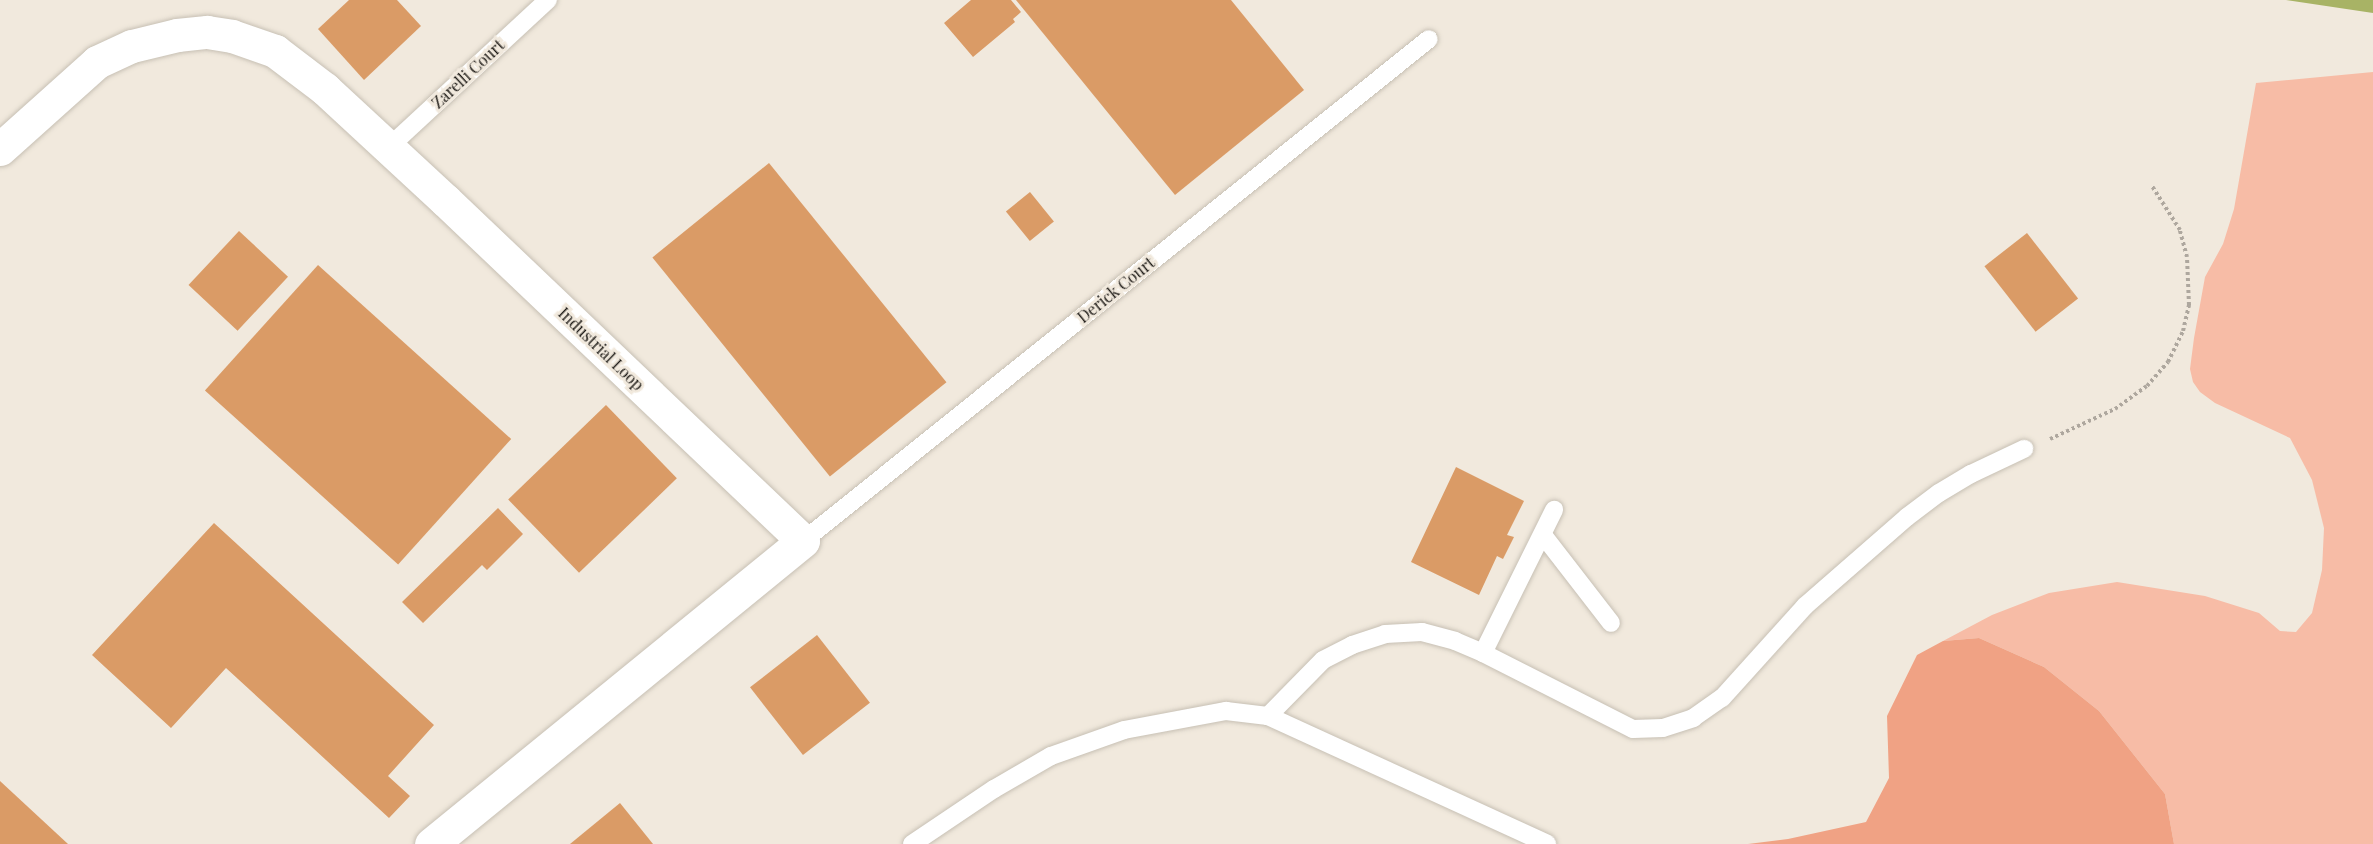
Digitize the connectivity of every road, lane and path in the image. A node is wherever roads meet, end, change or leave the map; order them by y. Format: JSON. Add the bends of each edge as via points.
{"nodes":[{"id":1,"x":548,"y":0,"type":"edge"},
{"id":2,"x":1429,"y":39,"type":"dead end"},
{"id":3,"x":388,"y":148,"type":"junction"},
{"id":4,"x":0,"y":149,"type":"edge"},
{"id":5,"x":2152,"y":186,"type":"dead end"},
{"id":6,"x":2024,"y":449,"type":"joint"},
{"id":7,"x":1554,"y":510,"type":"dead end"},
{"id":8,"x":1543,"y":535,"type":"junction"},
{"id":9,"x":803,"y":541,"type":"junction"},
{"id":10,"x":1611,"y":623,"type":"dead end"},
{"id":11,"x":1483,"y":653,"type":"junction"},
{"id":12,"x":1268,"y":716,"type":"junction"},
{"id":13,"x":431,"y":844,"type":"edge"},
{"id":14,"x":912,"y":844,"type":"edge"},
{"id":15,"x":1547,"y":844,"type":"edge"}],
"edges":[{"from":1,"to":3,"type":"lane","name":"Zarelli Court"},
{"from":2,"to":9,"type":"lane","name":"Derick Court"},
{"from":3,"to":4,"type":"street","name":"Industrial Loop","via":[[325,88],[275,51],[232,36],[207,33],[143,43],[97,62]]},
{"from":3,"to":9,"type":"street","name":"Industrial Loop"},
{"from":5,"to":6,"type":"path","via":[[2180,230],[2187,257],[2190,297],[2183,331],[2168,362],[2147,386],[2115,409]]},
{"from":6,"to":11,"type":"lane","via":[[1971,474],[1907,517],[1805,606],[1722,698],[1693,718],[1663,728],[1633,729]]},
{"from":7,"to":8,"type":"lane"},
{"from":8,"to":10,"type":"lane"},
{"from":8,"to":11,"type":"lane"},
{"from":9,"to":13,"type":"street"},
{"from":11,"to":12,"type":"lane","via":[[1422,632],[1386,634],[1323,660]]},
{"from":12,"to":14,"type":"lane","via":[[1226,711],[1124,730],[1074,747],[994,789]]},
{"from":12,"to":15,"type":"lane"}]}
